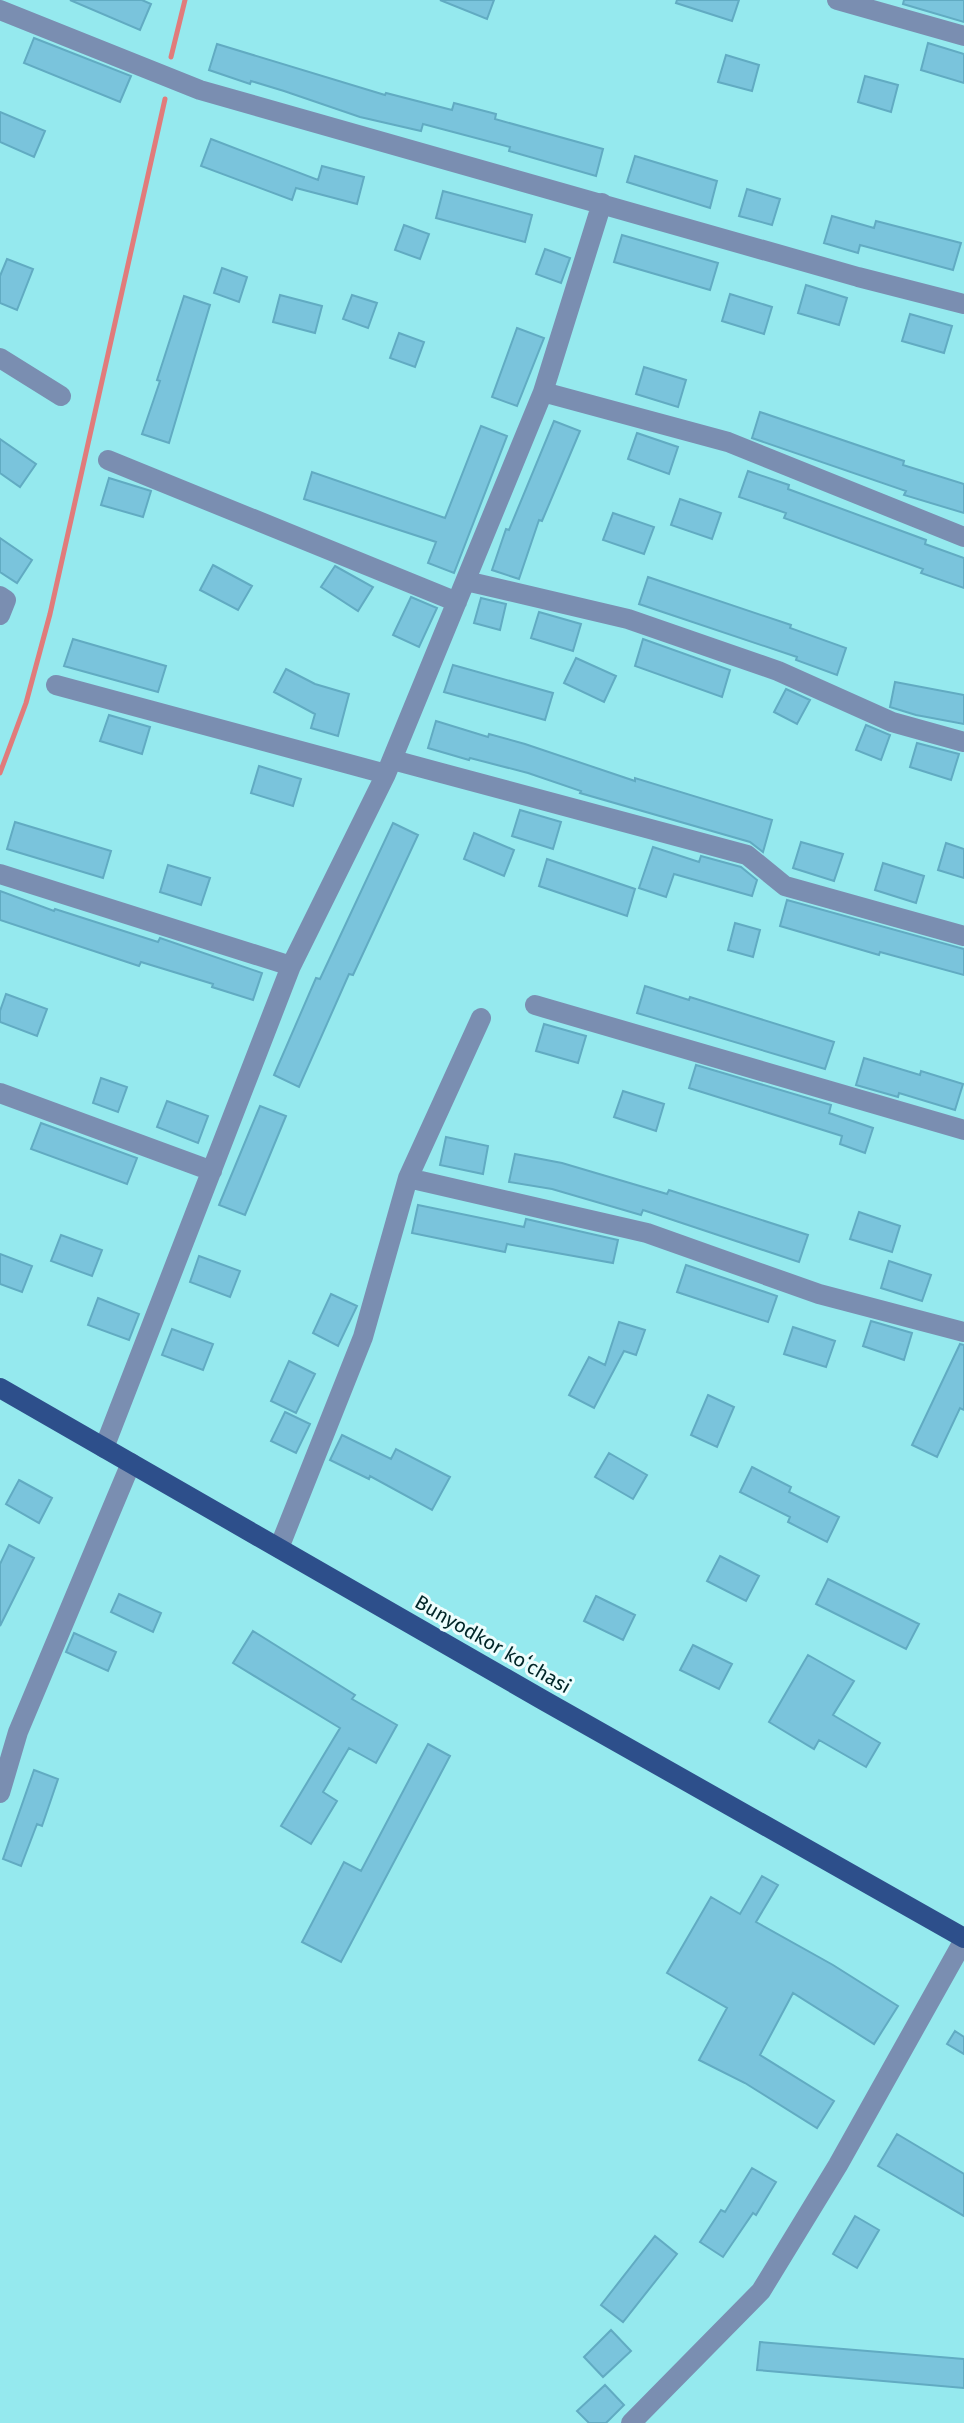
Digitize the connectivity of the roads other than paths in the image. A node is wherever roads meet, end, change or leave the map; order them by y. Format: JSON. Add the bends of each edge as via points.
{"nodes":[{"id":1,"x":837,"y":0,"type":"edge"},
{"id":2,"x":0,"y":10,"type":"edge"},
{"id":3,"x":964,"y":36,"type":"edge"},
{"id":4,"x":602,"y":203,"type":"junction"},
{"id":5,"x":964,"y":304,"type":"edge"},
{"id":6,"x":0,"y":358,"type":"edge"},
{"id":7,"x":543,"y":392,"type":"junction"},
{"id":8,"x":61,"y":396,"type":"dead end"},
{"id":9,"x":108,"y":460,"type":"dead end"},
{"id":10,"x":964,"y":537,"type":"edge"},
{"id":11,"x":466,"y":581,"type":"junction"},
{"id":12,"x":457,"y":602,"type":"junction"},
{"id":13,"x":56,"y":685,"type":"dead end"},
{"id":14,"x":964,"y":742,"type":"edge"},
{"id":15,"x":390,"y":767,"type":"junction"},
{"id":16,"x":0,"y":874,"type":"edge"},
{"id":17,"x":964,"y":936,"type":"edge"},
{"id":18,"x":291,"y":966,"type":"junction"},
{"id":19,"x":535,"y":1005,"type":"dead end"},
{"id":20,"x":481,"y":1018,"type":"dead end"},
{"id":21,"x":0,"y":1093,"type":"edge"},
{"id":22,"x":964,"y":1130,"type":"edge"},
{"id":23,"x":212,"y":1171,"type":"junction"},
{"id":24,"x":408,"y":1178,"type":"junction"},
{"id":25,"x":964,"y":1332,"type":"edge"},
{"id":26,"x":0,"y":1388,"type":"edge"},
{"id":27,"x":104,"y":1448,"type":"junction"},
{"id":28,"x":131,"y":1463,"type":"junction"},
{"id":29,"x":279,"y":1548,"type":"junction"},
{"id":30,"x":0,"y":1793,"type":"edge"},
{"id":31,"x":964,"y":1939,"type":"edge"},
{"id":32,"x":631,"y":2423,"type":"edge"}],
"edges":[{"from":1,"to":3,"type":"street"},
{"from":2,"to":4,"type":"street","via":[[200,90]]},
{"from":4,"to":5,"type":"street"},
{"from":4,"to":7,"type":"street"},
{"from":6,"to":8,"type":"street"},
{"from":7,"to":10,"type":"street","via":[[728,442]]},
{"from":7,"to":11,"type":"street"},
{"from":9,"to":12,"type":"street"},
{"from":11,"to":12,"type":"street"},
{"from":11,"to":14,"type":"street","via":[[628,619],[778,671],[892,722]]},
{"from":12,"to":15,"type":"street"},
{"from":13,"to":15,"type":"street"},
{"from":15,"to":17,"type":"street","via":[[747,855],[785,886]]},
{"from":15,"to":18,"type":"street"},
{"from":16,"to":18,"type":"street"},
{"from":18,"to":23,"type":"street"},
{"from":19,"to":22,"type":"street"},
{"from":20,"to":24,"type":"street"},
{"from":21,"to":23,"type":"street"},
{"from":23,"to":27,"type":"street"},
{"from":24,"to":25,"type":"street","via":[[647,1233],[819,1294]]},
{"from":24,"to":29,"type":"street","via":[[363,1337]]},
{"from":26,"to":27,"type":"main road","name":"Bunyodkor koʻchasi"},
{"from":27,"to":28,"type":"main road","name":"Bunyodkor koʻchasi"},
{"from":28,"to":29,"type":"main road","name":"Bunyodkor koʻchasi"},
{"from":28,"to":30,"type":"street","via":[[18,1732]]},
{"from":29,"to":31,"type":"main road","name":"Bunyodkor koʻchasi"},
{"from":31,"to":32,"type":"street","via":[[761,2291]]}]}
